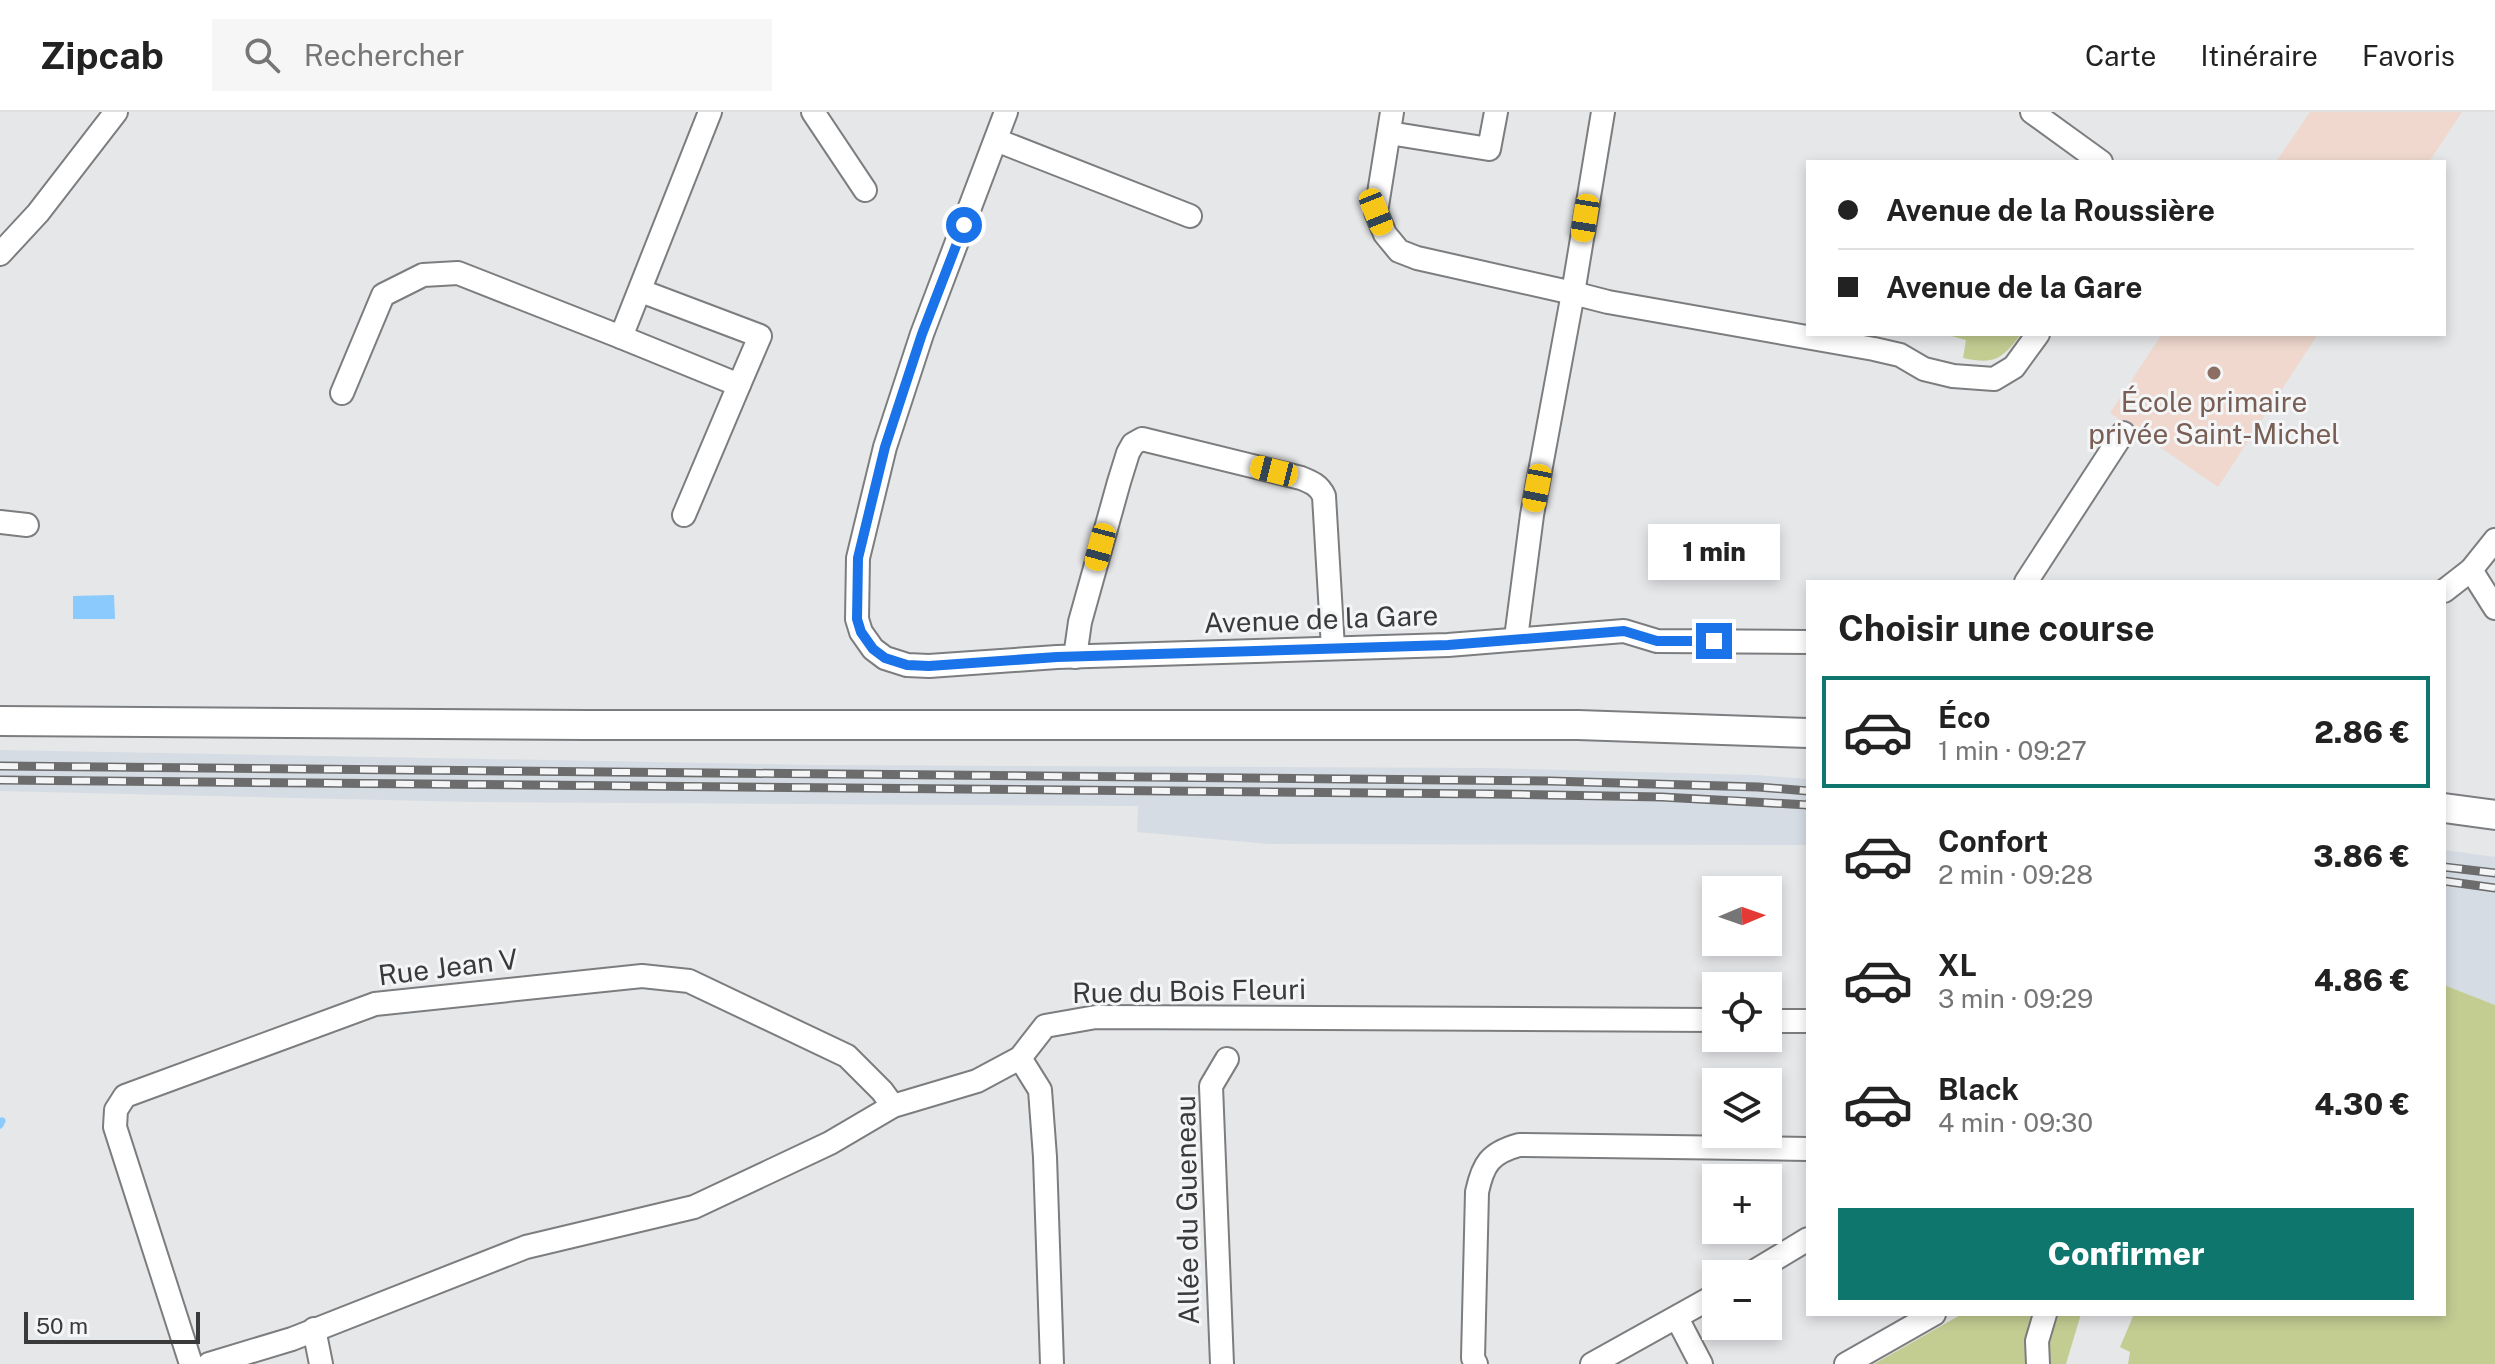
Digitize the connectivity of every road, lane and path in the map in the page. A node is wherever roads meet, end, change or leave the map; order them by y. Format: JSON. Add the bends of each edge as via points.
{"nodes":[{"id":1,"x":116,"y":112,"type":"edge"},
{"id":2,"x":710,"y":112,"type":"edge"},
{"id":3,"x":813,"y":112,"type":"edge"},
{"id":4,"x":1006,"y":112,"type":"edge"},
{"id":5,"x":1496,"y":112,"type":"edge"},
{"id":6,"x":1603,"y":112,"type":"edge"},
{"id":7,"x":2032,"y":112,"type":"edge"},
{"id":8,"x":1390,"y":122,"type":"edge"},
{"id":9,"x":996,"y":140,"type":"junction"},
{"id":10,"x":2098,"y":160,"type":"edge"},
{"id":11,"x":865,"y":190,"type":"dead end"},
{"id":12,"x":1190,"y":216,"type":"dead end"},
{"id":13,"x":0,"y":254,"type":"edge"},
{"id":14,"x":641,"y":291,"type":"junction"},
{"id":15,"x":1573,"y":293,"type":"junction"},
{"id":16,"x":2037,"y":336,"type":"edge"},
{"id":17,"x":621,"y":337,"type":"junction"},
{"id":18,"x":739,"y":385,"type":"junction"},
{"id":19,"x":342,"y":393,"type":"dead end"},
{"id":20,"x":2123,"y":433,"type":"dead end"},
{"id":21,"x":684,"y":515,"type":"dead end"},
{"id":22,"x":0,"y":522,"type":"edge"},
{"id":23,"x":27,"y":525,"type":"dead end"},
{"id":24,"x":2495,"y":540,"type":"edge"},
{"id":25,"x":2471,"y":570,"type":"junction"},
{"id":26,"x":2027,"y":580,"type":"edge"},
{"id":27,"x":2446,"y":589,"type":"edge"},
{"id":28,"x":2495,"y":608,"type":"edge"},
{"id":29,"x":1516,"y":638,"type":"junction"},
{"id":30,"x":1806,"y":642,"type":"edge"},
{"id":31,"x":1333,"y":648,"type":"junction"},
{"id":32,"x":1075,"y":657,"type":"junction"},
{"id":33,"x":0,"y":721,"type":"edge"},
{"id":34,"x":1806,"y":733,"type":"edge"},
{"id":35,"x":2446,"y":808,"type":"edge"},
{"id":36,"x":2495,"y":815,"type":"edge"},
{"id":37,"x":1702,"y":1020,"type":"edge"},
{"id":38,"x":1782,"y":1021,"type":"edge"},
{"id":39,"x":1806,"y":1021,"type":"edge"},
{"id":40,"x":1020,"y":1058,"type":"junction"},
{"id":41,"x":1227,"y":1059,"type":"dead end"},
{"id":42,"x":893,"y":1106,"type":"junction"},
{"id":43,"x":1806,"y":1149,"type":"edge"},
{"id":44,"x":1806,"y":1240,"type":"edge"},
{"id":45,"x":1773,"y":1260,"type":"edge"},
{"id":46,"x":1702,"y":1303,"type":"edge"},
{"id":47,"x":1930,"y":1316,"type":"edge"},
{"id":48,"x":2044,"y":1316,"type":"edge"},
{"id":49,"x":1677,"y":1318,"type":"junction"},
{"id":50,"x":314,"y":1329,"type":"junction"},
{"id":51,"x":191,"y":1364,"type":"edge"},
{"id":52,"x":209,"y":1364,"type":"edge"},
{"id":53,"x":321,"y":1364,"type":"edge"},
{"id":54,"x":1052,"y":1364,"type":"edge"},
{"id":55,"x":1222,"y":1364,"type":"edge"},
{"id":56,"x":1476,"y":1364,"type":"edge"},
{"id":57,"x":1592,"y":1364,"type":"edge"},
{"id":58,"x":1701,"y":1364,"type":"edge"},
{"id":59,"x":1846,"y":1364,"type":"edge"},
{"id":60,"x":2038,"y":1364,"type":"edge"}],
"edges":[{"from":1,"to":13,"type":"street"},
{"from":2,"to":14,"type":"street"},
{"from":3,"to":11,"type":"street"},
{"from":4,"to":9,"type":"street"},
{"from":5,"to":8,"type":"street","via":[[1489,149]]},
{"from":6,"to":15,"type":"street"},
{"from":7,"to":10,"type":"street"},
{"from":8,"to":15,"type":"street","via":[[1376,212],[1399,251]]},
{"from":9,"to":12,"type":"street"},
{"from":9,"to":32,"type":"street","name":"Avenue de la Gare","via":[[885,447],[858,558],[857,619],[873,649],[907,665]]},
{"from":14,"to":17,"type":"street"},
{"from":14,"to":18,"type":"street","via":[[760,336]]},
{"from":15,"to":16,"type":"street","via":[[1874,349],[1900,355],[1924,369],[1978,379],[1994,379],[2014,367]]},
{"from":15,"to":29,"type":"street","via":[[1532,515]]},
{"from":17,"to":18,"type":"street"},
{"from":17,"to":19,"type":"street","via":[[458,273],[423,275],[383,295]]},
{"from":18,"to":21,"type":"street"},
{"from":20,"to":26,"type":"street"},
{"from":22,"to":23,"type":"street"},
{"from":24,"to":25,"type":"street"},
{"from":25,"to":27,"type":"street"},
{"from":25,"to":28,"type":"street"},
{"from":29,"to":30,"type":"street","name":"Avenue de la Gare","via":[[1624,631],[1657,641]]},
{"from":29,"to":31,"type":"street","name":"Avenue de la Gare"},
{"from":31,"to":32,"type":"street","name":"Avenue de la Gare"},
{"from":31,"to":32,"type":"street","via":[[1321,490],[1301,478],[1142,439],[1128,453],[1119,482]]},
{"from":33,"to":34,"type":"main road","via":[[1578,725]]},
{"from":35,"to":36,"type":"main road"},
{"from":37,"to":40,"type":"street","name":"Rue du Bois Fleuri","via":[[1096,1017],[1045,1026]]},
{"from":38,"to":39,"type":"street"},
{"from":40,"to":42,"type":"street","name":"Rue du Bois Fleuri","via":[[977,1081]]},
{"from":40,"to":54,"type":"street","via":[[1040,1090]]},
{"from":41,"to":55,"type":"street","name":"Allée du Gueneau","via":[[1211,1086]]},
{"from":42,"to":50,"type":"street","name":"Rue du Bois Fleuri","via":[[830,1143],[694,1207],[526,1247]]},
{"from":42,"to":51,"type":"street","name":"Rue Jean V","via":[[847,1056],[689,981],[642,976],[391,1002],[331,1020],[125,1096],[116,1110],[115,1127]]},
{"from":43,"to":56,"type":"street","via":[[1519,1145],[1501,1150],[1482,1168],[1477,1192]]},
{"from":44,"to":45,"type":"street"},
{"from":46,"to":49,"type":"street"},
{"from":47,"to":59,"type":"street"},
{"from":48,"to":60,"type":"street","via":[[2037,1341]]},
{"from":49,"to":57,"type":"street"},
{"from":49,"to":58,"type":"street"},
{"from":50,"to":52,"type":"street","name":"Rue du Bois Fleuri"},
{"from":50,"to":53,"type":"street"}]}
